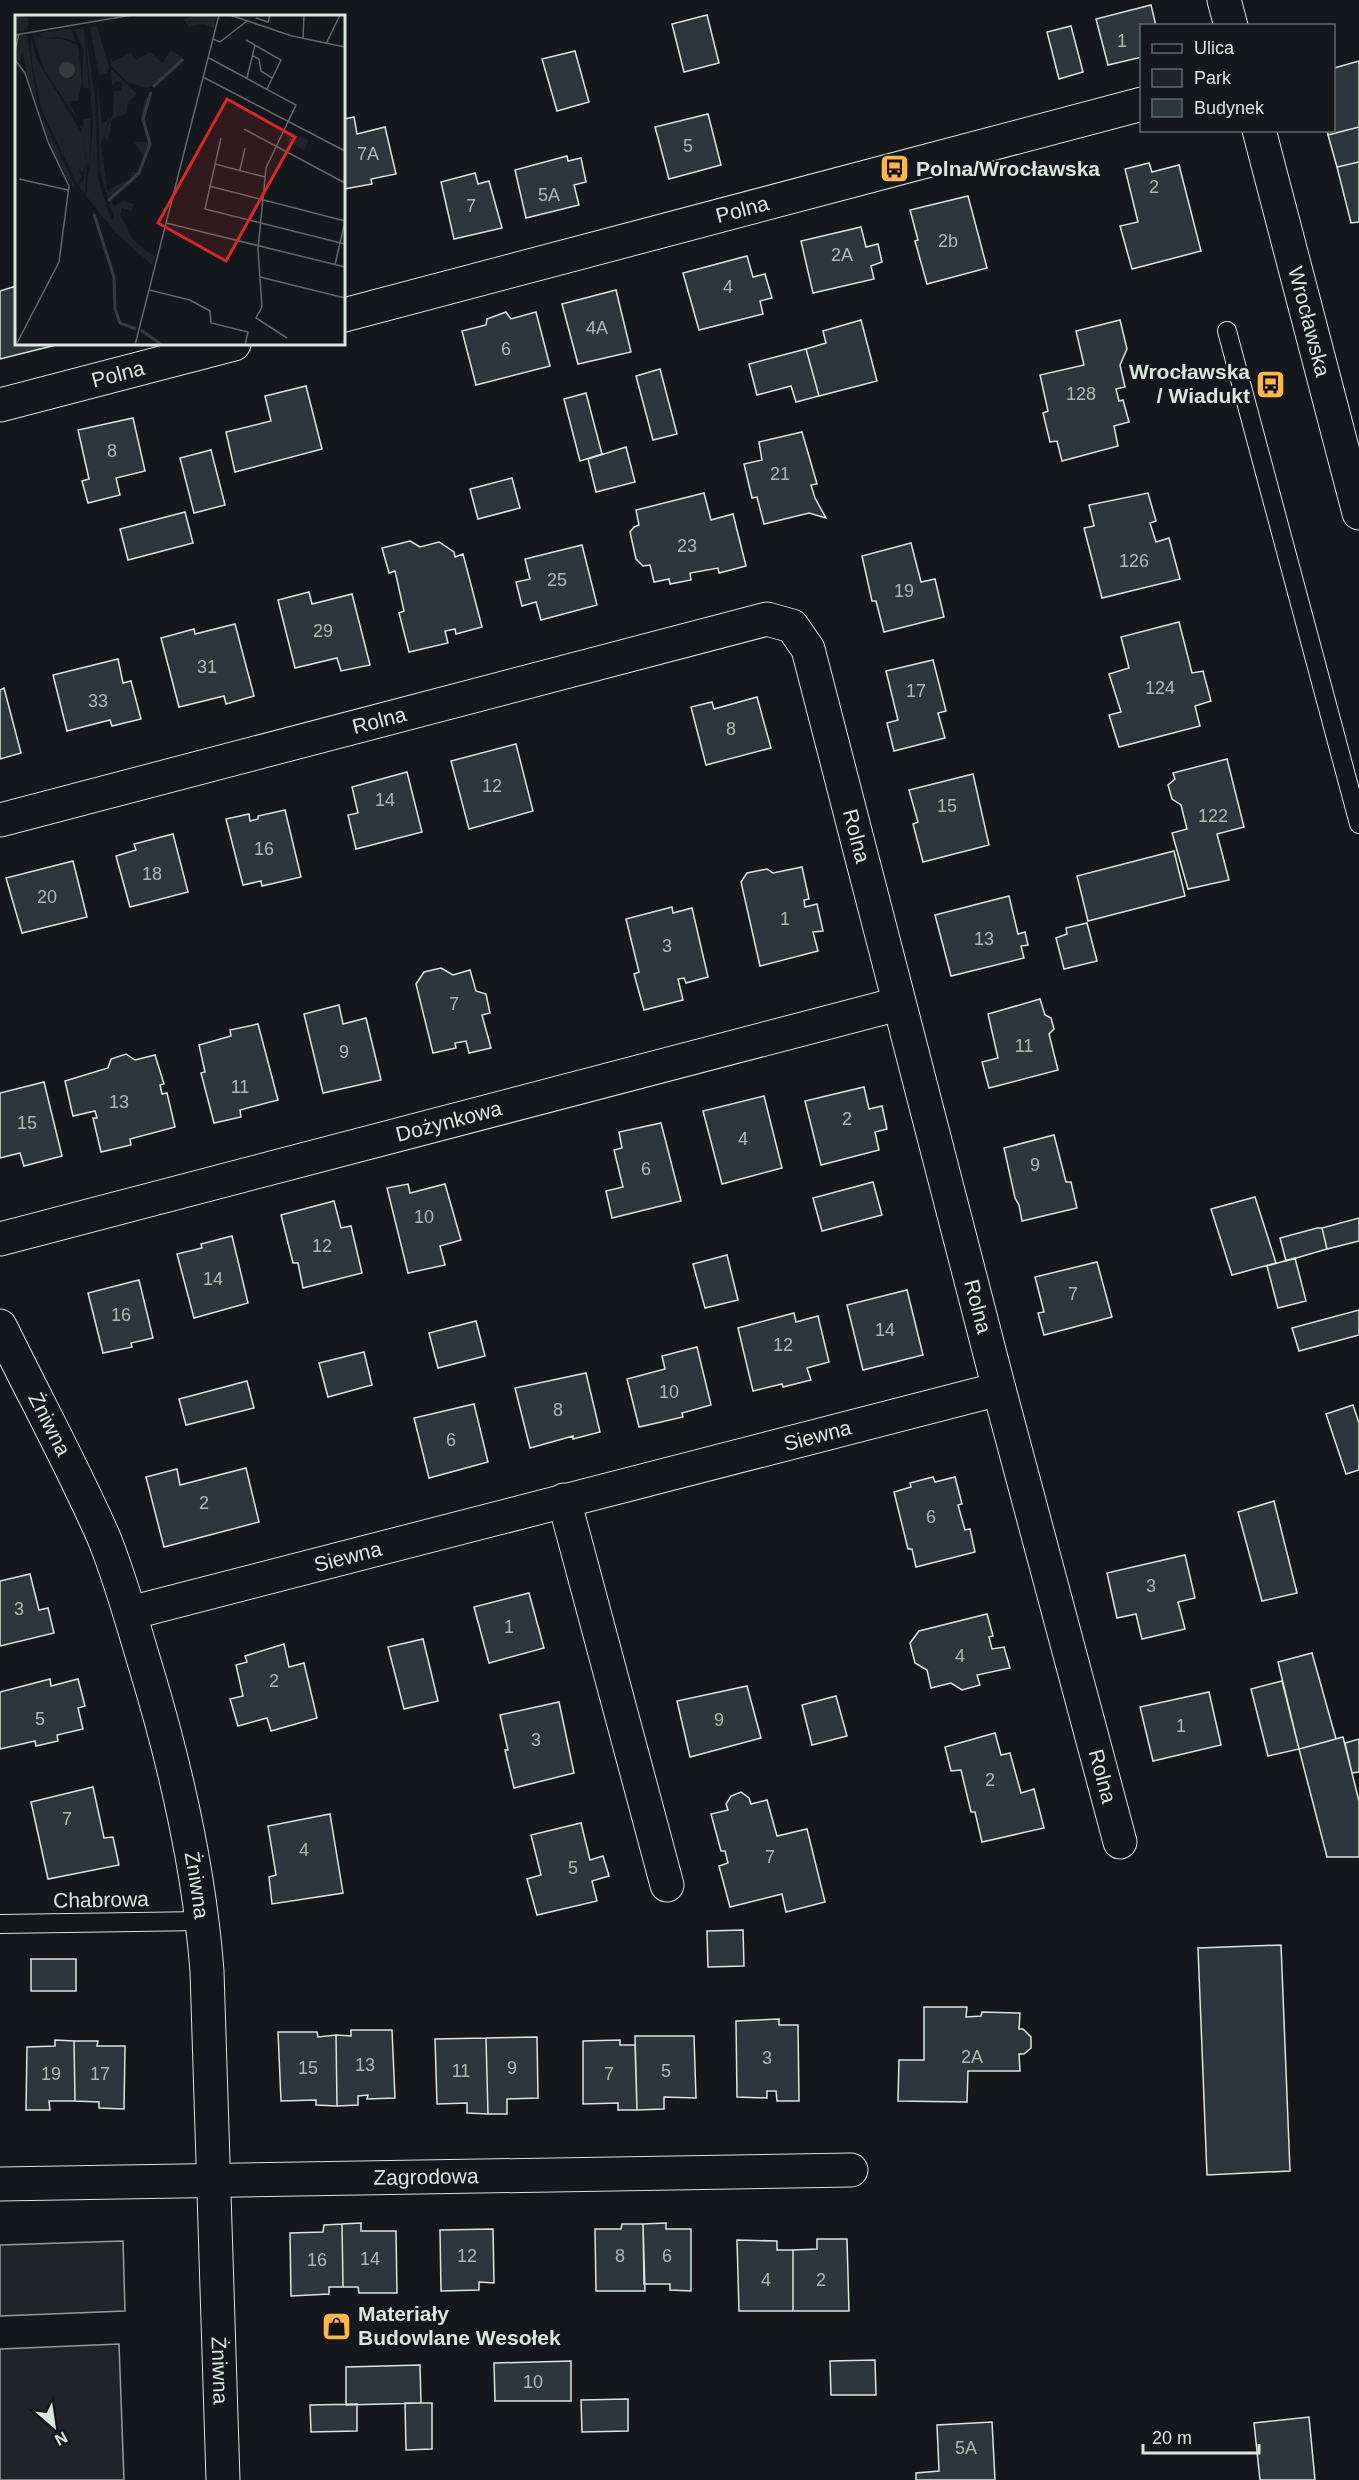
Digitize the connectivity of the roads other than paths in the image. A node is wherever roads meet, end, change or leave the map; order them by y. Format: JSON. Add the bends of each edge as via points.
{"nodes":[{"id":1,"x":1224,"y":0,"type":"edge"},
{"id":2,"x":1230,"y":24,"type":"edge"},
{"id":3,"x":1140,"y":105,"type":"edge"},
{"id":4,"x":1260,"y":132,"type":"edge"},
{"id":5,"x":345,"y":315,"type":"edge"},
{"id":6,"x":1227,"y":331,"type":"dead end"},
{"id":7,"x":230,"y":345,"type":"edge"},
{"id":8,"x":0,"y":405,"type":"edge"},
{"id":9,"x":1359,"y":513,"type":"edge"},
{"id":10,"x":1355,"y":794,"type":"edge"},
{"id":11,"x":0,"y":820,"type":"edge"},
{"id":12,"x":1359,"y":825,"type":"edge"},
{"id":13,"x":898,"y":1004,"type":"junction"},
{"id":14,"x":0,"y":1239,"type":"edge"},
{"id":15,"x":0,"y":1326,"type":"edge"},
{"id":16,"x":999,"y":1389,"type":"junction"},
{"id":17,"x":564,"y":1500,"type":"junction"},
{"id":18,"x":130,"y":1612,"type":"junction"},
{"id":19,"x":1120,"y":1842,"type":"dead end"},
{"id":20,"x":667,"y":1885,"type":"dead end"},
{"id":21,"x":203,"y":1921,"type":"junction"},
{"id":22,"x":0,"y":1924,"type":"edge"},
{"id":23,"x":851,"y":2170,"type":"dead end"},
{"id":24,"x":214,"y":2181,"type":"junction"},
{"id":25,"x":0,"y":2184,"type":"edge"},
{"id":26,"x":222,"y":2480,"type":"edge"}],
"edges":[{"from":1,"to":2,"type":"street"},
{"from":3,"to":5,"type":"street","name":"Polna"},
{"from":4,"to":9,"type":"street","name":"Wrocławska"},
{"from":6,"to":10,"type":"lane"},
{"from":7,"to":8,"type":"street","name":"Polna"},
{"from":10,"to":12,"type":"lane"},
{"from":11,"to":13,"type":"street","name":"Rolna","via":[[767,619],[792,626],[808,649]]},
{"from":13,"to":14,"type":"street","name":"Dożynkowa"},
{"from":13,"to":16,"type":"street","name":"Rolna"},
{"from":15,"to":18,"type":"street","name":"Żniwna","via":[[104,1539]]},
{"from":16,"to":17,"type":"street","name":"Siewna"},
{"from":16,"to":19,"type":"street","name":"Rolna"},
{"from":17,"to":18,"type":"street","name":"Siewna"},
{"from":17,"to":20,"type":"street"},
{"from":18,"to":21,"type":"street","name":"Żniwna","via":[[171,1753]]},
{"from":21,"to":22,"type":"lane","name":"Chabrowa"},
{"from":21,"to":24,"type":"street","name":"Żniwna"},
{"from":23,"to":24,"type":"street","name":"Zagrodowa"},
{"from":24,"to":25,"type":"street","name":"Zagrodowa"},
{"from":24,"to":26,"type":"street","name":"Żniwna"}]}
